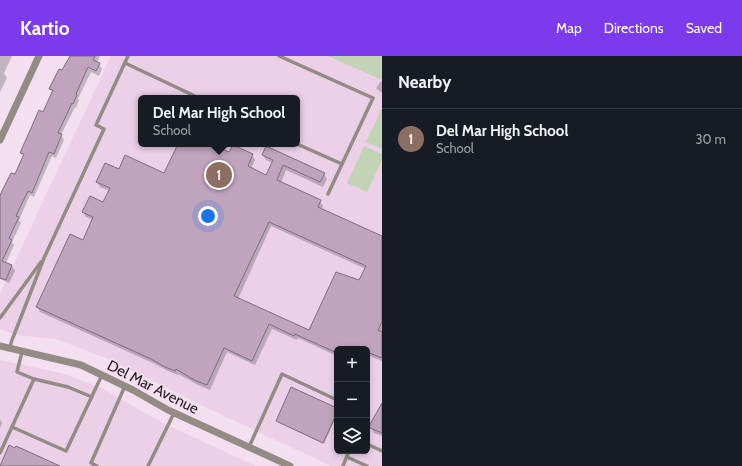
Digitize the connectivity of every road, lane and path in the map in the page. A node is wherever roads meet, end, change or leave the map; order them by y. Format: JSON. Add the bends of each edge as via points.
{"nodes":[{"id":1,"x":40,"y":56,"type":"edge"},
{"id":2,"x":128,"y":56,"type":"edge"},
{"id":3,"x":280,"y":56,"type":"edge"},
{"id":4,"x":125,"y":63,"type":"junction"},
{"id":5,"x":193,"y":95,"type":"edge"},
{"id":6,"x":0,"y":140,"type":"edge"},
{"id":7,"x":300,"y":145,"type":"edge"},
{"id":8,"x":342,"y":164,"type":"junction"},
{"id":9,"x":328,"y":194,"type":"dead end"},
{"id":10,"x":44,"y":258,"type":"junction"},
{"id":11,"x":0,"y":318,"type":"edge"},
{"id":12,"x":0,"y":346,"type":"edge"},
{"id":13,"x":9,"y":349,"type":"junction"},
{"id":14,"x":22,"y":352,"type":"junction"},
{"id":15,"x":102,"y":375,"type":"junction"},
{"id":16,"x":34,"y":379,"type":"junction"},
{"id":17,"x":125,"y":386,"type":"junction"},
{"id":18,"x":92,"y":397,"type":"junction"},
{"id":19,"x":334,"y":399,"type":"edge"},
{"id":20,"x":174,"y":413,"type":"junction"},
{"id":21,"x":12,"y":427,"type":"junction"},
{"id":22,"x":370,"y":445,"type":"edge"},
{"id":23,"x":249,"y":447,"type":"junction"},
{"id":24,"x":382,"y":451,"type":"edge"},
{"id":25,"x":0,"y":453,"type":"edge"},
{"id":26,"x":348,"y":454,"type":"edge"},
{"id":27,"x":347,"y":457,"type":"junction"},
{"id":28,"x":97,"y":466,"type":"edge"},
{"id":29,"x":148,"y":466,"type":"edge"},
{"id":30,"x":290,"y":466,"type":"edge"},
{"id":31,"x":343,"y":466,"type":"edge"},
{"id":32,"x":367,"y":466,"type":"edge"}],
"edges":[{"from":1,"to":6,"type":"street"},
{"from":2,"to":4,"type":"lane"},
{"from":3,"to":8,"type":"lane","via":[[373,98]]},
{"from":4,"to":5,"type":"lane"},
{"from":4,"to":10,"type":"lane","via":[[96,125],[104,129]]},
{"from":7,"to":8,"type":"lane"},
{"from":8,"to":9,"type":"lane"},
{"from":10,"to":11,"type":"lane"},
{"from":10,"to":13,"type":"lane"},
{"from":12,"to":13,"type":"street","name":"Del Mar Avenue"},
{"from":13,"to":14,"type":"street","name":"Del Mar Avenue"},
{"from":14,"to":15,"type":"street","name":"Del Mar Avenue","via":[[81,365]]},
{"from":14,"to":16,"type":"lane","via":[[17,372]]},
{"from":15,"to":17,"type":"street","name":"Del Mar Avenue"},
{"from":15,"to":18,"type":"lane"},
{"from":16,"to":18,"type":"lane","via":[[68,387]]},
{"from":16,"to":21,"type":"lane"},
{"from":17,"to":20,"type":"street","name":"Del Mar Avenue"},
{"from":17,"to":28,"type":"lane","via":[[91,463]]},
{"from":18,"to":21,"type":"lane","via":[[66,452]]},
{"from":19,"to":23,"type":"lane","via":[[282,374]]},
{"from":20,"to":23,"type":"street","name":"Del Mar Avenue"},
{"from":20,"to":29,"type":"lane"},
{"from":21,"to":25,"type":"lane"},
{"from":22,"to":24,"type":"lane"},
{"from":23,"to":30,"type":"street","name":"Del Mar Avenue"},
{"from":26,"to":27,"type":"lane"},
{"from":27,"to":31,"type":"lane"},
{"from":27,"to":32,"type":"lane"}]}
